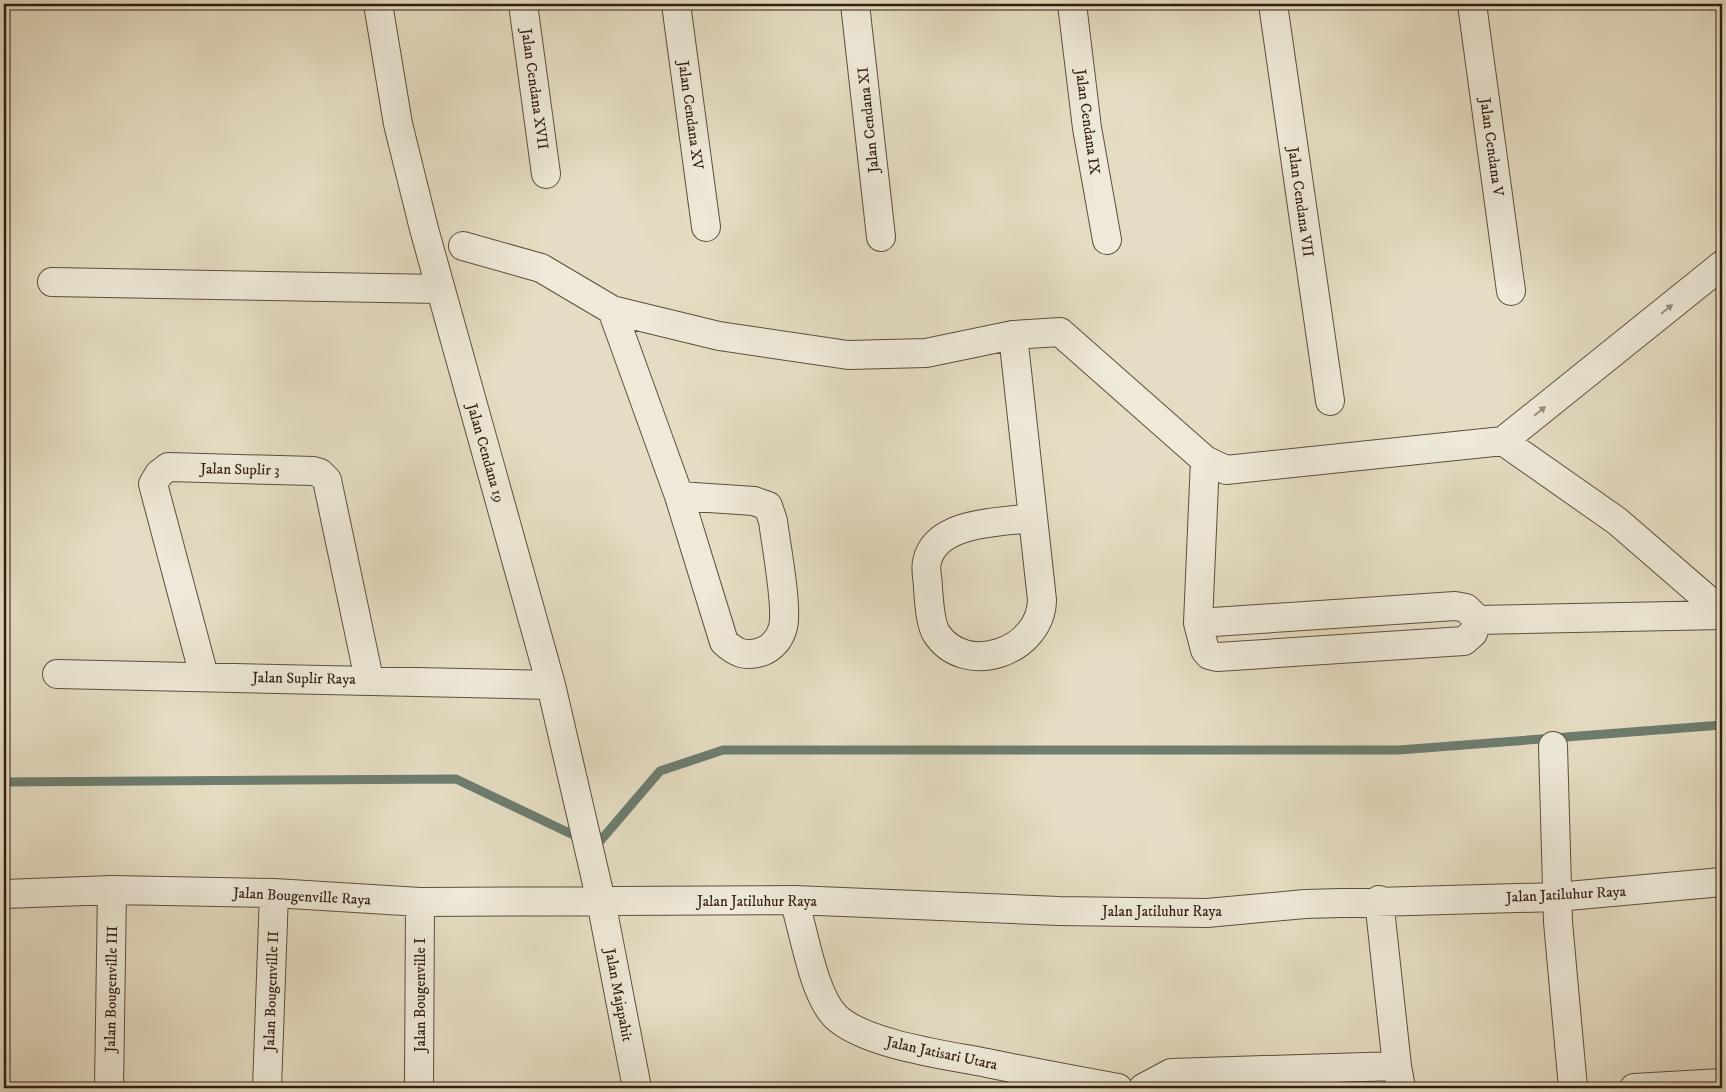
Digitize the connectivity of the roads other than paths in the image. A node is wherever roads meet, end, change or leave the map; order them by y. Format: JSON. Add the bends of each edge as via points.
{"nodes":[{"id":1,"x":378,"y":4,"type":"edge"},
{"id":2,"x":523,"y":4,"type":"edge"},
{"id":3,"x":676,"y":4,"type":"edge"},
{"id":4,"x":855,"y":4,"type":"edge"},
{"id":5,"x":1072,"y":4,"type":"edge"},
{"id":6,"x":1273,"y":4,"type":"edge"},
{"id":7,"x":1472,"y":4,"type":"edge"},
{"id":8,"x":546,"y":174,"type":"dead end"},
{"id":9,"x":706,"y":227,"type":"dead end"},
{"id":10,"x":881,"y":237,"type":"dead end"},
{"id":11,"x":1107,"y":240,"type":"dead end"},
{"id":12,"x":463,"y":246,"type":"dead end"},
{"id":13,"x":1722,"y":264,"type":"edge"},
{"id":14,"x":52,"y":282,"type":"dead end"},
{"id":15,"x":440,"y":289,"type":"junction"},
{"id":16,"x":1511,"y":291,"type":"dead end"},
{"id":17,"x":612,"y":310,"type":"junction"},
{"id":18,"x":1013,"y":335,"type":"junction"},
{"id":19,"x":1330,"y":401,"type":"dead end"},
{"id":20,"x":1502,"y":441,"type":"junction"},
{"id":21,"x":1205,"y":460,"type":"junction"},
{"id":22,"x":679,"y":496,"type":"junction"},
{"id":23,"x":1033,"y":518,"type":"junction"},
{"id":24,"x":1722,"y":613,"type":"edge"},
{"id":25,"x":1478,"y":620,"type":"junction"},
{"id":26,"x":1198,"y":623,"type":"junction"},
{"id":27,"x":57,"y":674,"type":"dead end"},
{"id":28,"x":204,"y":676,"type":"junction"},
{"id":29,"x":370,"y":679,"type":"junction"},
{"id":30,"x":551,"y":685,"type":"junction"},
{"id":31,"x":1553,"y":746,"type":"dead end"},
{"id":32,"x":1722,"y":882,"type":"edge"},
{"id":33,"x":112,"y":890,"type":"junction"},
{"id":34,"x":274,"y":893,"type":"junction"},
{"id":35,"x":4,"y":894,"type":"edge"},
{"id":36,"x":1557,"y":896,"type":"junction"},
{"id":37,"x":794,"y":900,"type":"junction"},
{"id":38,"x":1379,"y":900,"type":"junction"},
{"id":39,"x":601,"y":901,"type":"junction"},
{"id":40,"x":420,"y":902,"type":"junction"},
{"id":41,"x":1399,"y":1077,"type":"edge"},
{"id":42,"x":1722,"y":1083,"type":"edge"},
{"id":43,"x":109,"y":1088,"type":"edge"},
{"id":44,"x":267,"y":1088,"type":"edge"},
{"id":45,"x":419,"y":1088,"type":"edge"},
{"id":46,"x":637,"y":1088,"type":"edge"},
{"id":47,"x":1118,"y":1088,"type":"edge"},
{"id":48,"x":1144,"y":1088,"type":"edge"},
{"id":49,"x":1573,"y":1088,"type":"edge"},
{"id":50,"x":1634,"y":1088,"type":"edge"}],
"edges":[{"from":1,"to":15,"type":"street","name":"Jalan Cendana 19","via":[[398,124]]},
{"from":2,"to":8,"type":"street","name":"Jalan Cendana XVII"},
{"from":3,"to":9,"type":"street","name":"Jalan Cendana XV"},
{"from":4,"to":10,"type":"street","name":"Jalan Cendana XI"},
{"from":5,"to":11,"type":"street","name":"Jalan Cendana IX","via":[[1087,128]]},
{"from":6,"to":19,"type":"street","name":"Jalan Cendana VII"},
{"from":7,"to":16,"type":"street","name":"Jalan Cendana V"},
{"from":12,"to":17,"type":"street","via":[[542,268]]},
{"from":20,"to":13,"type":"street","one_way":true},
{"from":14,"to":15,"type":"street"},
{"from":15,"to":30,"type":"street","name":"Jalan Cendana 19"},
{"from":17,"to":18,"type":"street","via":[[718,336],[848,355],[926,353]]},
{"from":17,"to":22,"type":"street"},
{"from":18,"to":21,"type":"street","via":[[1060,332]]},
{"from":18,"to":23,"type":"street"},
{"from":20,"to":21,"type":"street","via":[[1226,470]]},
{"from":20,"to":24,"type":"street","via":[[1617,521]]},
{"from":21,"to":26,"type":"street"},
{"from":22,"to":22,"type":"street","via":[[724,642],[744,655],[766,650],[779,639],[784,617],[773,521],[768,506],[754,501]]},
{"from":23,"to":23,"type":"street","via":[[1042,600],[1036,626],[1015,648],[975,655],[958,652],[942,641],[935,631],[928,598],[927,562],[932,551],[940,540],[965,527]]},
{"from":24,"to":25,"type":"street"},
{"from":25,"to":26,"type":"street","via":[[1466,608],[1455,606]]},
{"from":25,"to":26,"type":"street","via":[[1473,633],[1464,641],[1217,657],[1205,650]]},
{"from":27,"to":28,"type":"street","name":"Jalan Suplir Raya"},
{"from":28,"to":29,"type":"street","name":"Jalan Suplir Raya"},
{"from":28,"to":29,"type":"street","name":"Jalan Suplir 3","via":[[153,484],[158,474],[168,467],[313,471],[327,480]]},
{"from":29,"to":30,"type":"street","name":"Jalan Suplir Raya"},
{"from":30,"to":39,"type":"street","name":"Jalan Cendana 19"},
{"from":31,"to":36,"type":"street"},
{"from":32,"to":36,"type":"street","name":"Jalan Jatiluhur Raya"},
{"from":33,"to":34,"type":"street","name":"Jalan Bougenville Raya"},
{"from":33,"to":35,"type":"street","name":"Jalan Bougenville Raya"},
{"from":33,"to":43,"type":"street","name":"Jalan Bougenville III"},
{"from":34,"to":40,"type":"street","name":"Jalan Bougenville Raya"},
{"from":34,"to":44,"type":"street","name":"Jalan Bougenville II"},
{"from":36,"to":38,"type":"street","name":"Jalan Jatiluhur Raya"},
{"from":36,"to":49,"type":"street"},
{"from":37,"to":38,"type":"street","name":"Jalan Jatiluhur Raya","via":[[1059,911],[1207,913]]},
{"from":37,"to":39,"type":"street","name":"Jalan Jatiluhur Raya"},
{"from":37,"to":47,"type":"street","name":"Jalan Jatisari Utara","via":[[823,995],[835,1016],[855,1029],[898,1046]]},
{"from":38,"to":41,"type":"street"},
{"from":39,"to":40,"type":"street","name":"Jalan Bougenville Raya"},
{"from":39,"to":46,"type":"street","name":"Jalan Majapahit"},
{"from":40,"to":45,"type":"street","name":"Jalan Bougenville I"},
{"from":41,"to":48,"type":"street","via":[[1171,1073]]},
{"from":42,"to":50,"type":"street"}]}
